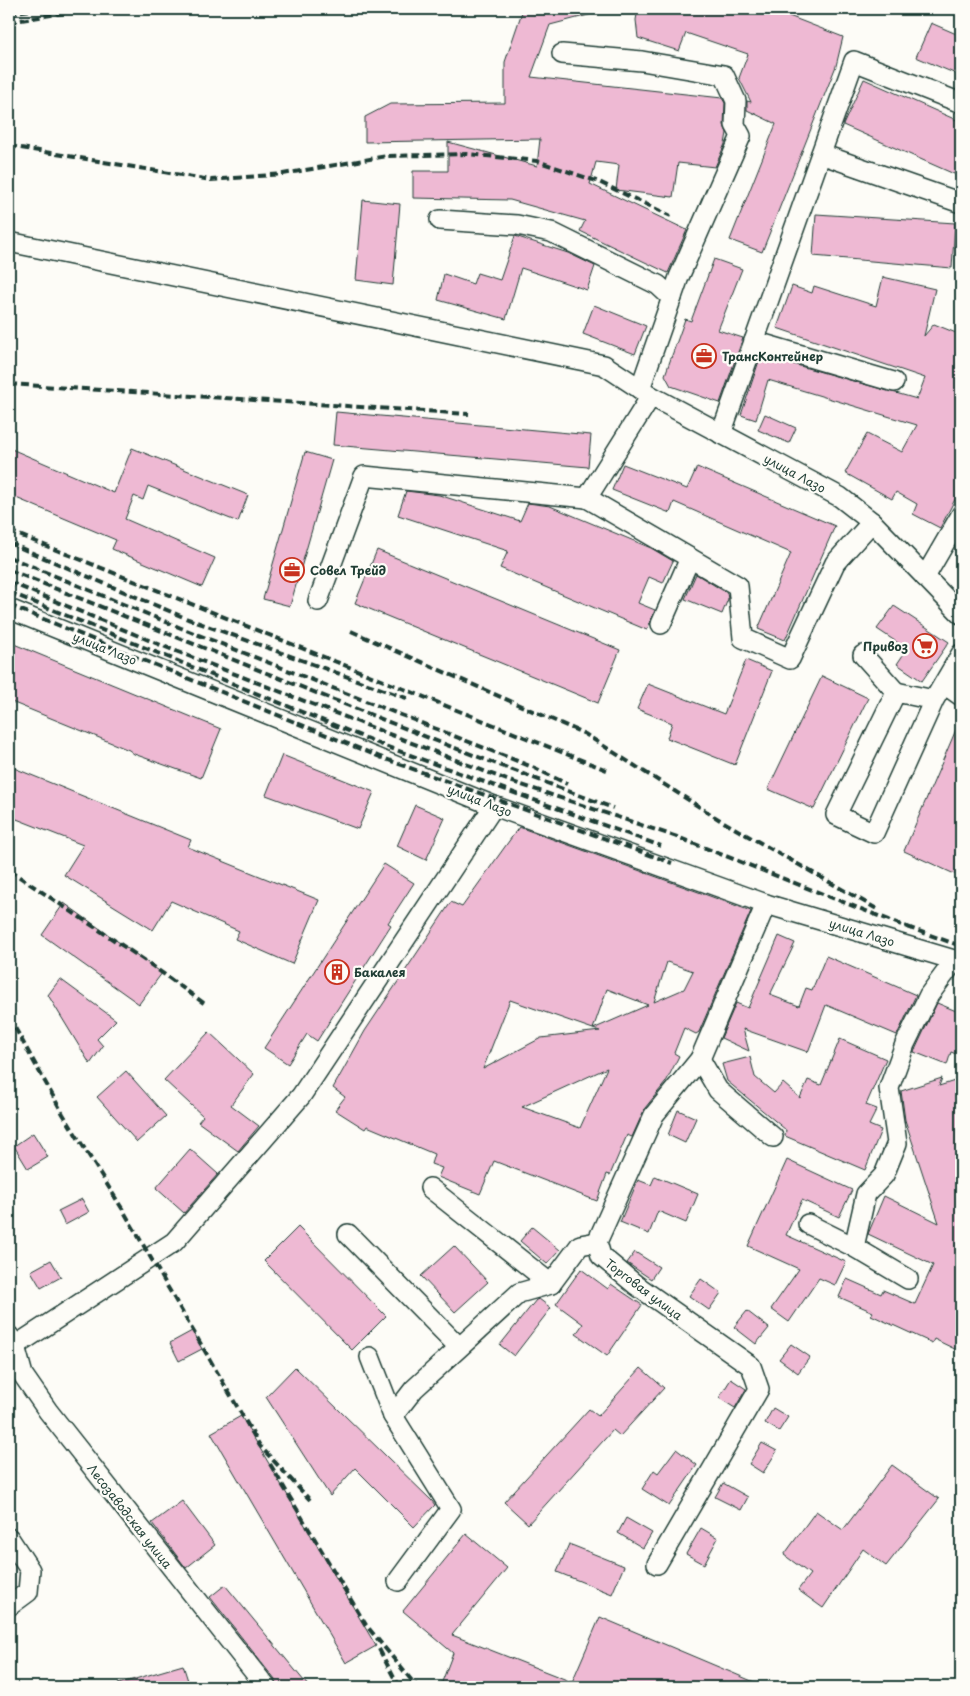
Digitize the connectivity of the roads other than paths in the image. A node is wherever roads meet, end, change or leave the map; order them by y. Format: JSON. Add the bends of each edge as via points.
{"nodes":[{"id":1,"x":562,"y":54,"type":"dead end"},
{"id":2,"x":961,"y":103,"type":"edge"},
{"id":3,"x":821,"y":154,"type":"junction"},
{"id":4,"x":961,"y":203,"type":"edge"},
{"id":5,"x":440,"y":220,"type":"dead end"},
{"id":6,"x":9,"y":242,"type":"edge"},
{"id":7,"x":672,"y":298,"type":"junction"},
{"id":8,"x":754,"y":341,"type":"junction"},
{"id":9,"x":894,"y":382,"type":"dead end"},
{"id":10,"x":645,"y":392,"type":"junction"},
{"id":11,"x":721,"y":434,"type":"junction"},
{"id":12,"x":587,"y":498,"type":"junction"},
{"id":13,"x":961,"y":516,"type":"edge"},
{"id":14,"x":872,"y":522,"type":"junction"},
{"id":15,"x":690,"y":558,"type":"junction"},
{"id":16,"x":925,"y":576,"type":"junction"},
{"id":17,"x":318,"y":601,"type":"dead end"},
{"id":18,"x":9,"y":609,"type":"edge"},
{"id":19,"x":961,"y":614,"type":"edge"},
{"id":20,"x":661,"y":624,"type":"dead end"},
{"id":21,"x":961,"y":654,"type":"edge"},
{"id":22,"x":863,"y":655,"type":"dead end"},
{"id":23,"x":944,"y":684,"type":"junction"},
{"id":24,"x":896,"y":692,"type":"junction"},
{"id":25,"x":961,"y":696,"type":"edge"},
{"id":26,"x":934,"y":700,"type":"junction"},
{"id":27,"x":494,"y":806,"type":"junction"},
{"id":28,"x":766,"y":904,"type":"junction"},
{"id":29,"x":958,"y":961,"type":"edge"},
{"id":30,"x":700,"y":1059,"type":"junction"},
{"id":31,"x":773,"y":1137,"type":"dead end"},
{"id":32,"x":430,"y":1188,"type":"dead end"},
{"id":33,"x":808,"y":1224,"type":"dead end"},
{"id":34,"x":348,"y":1234,"type":"dead end"},
{"id":35,"x":597,"y":1242,"type":"junction"},
{"id":36,"x":854,"y":1247,"type":"junction"},
{"id":37,"x":908,"y":1279,"type":"dead end"},
{"id":38,"x":550,"y":1284,"type":"junction"},
{"id":39,"x":12,"y":1341,"type":"edge"},
{"id":40,"x":459,"y":1348,"type":"junction"},
{"id":41,"x":370,"y":1357,"type":"dead end"},
{"id":42,"x":393,"y":1416,"type":"junction"},
{"id":43,"x":9,"y":1538,"type":"edge"},
{"id":44,"x":657,"y":1564,"type":"dead end"},
{"id":45,"x":398,"y":1581,"type":"dead end"},
{"id":46,"x":9,"y":1606,"type":"edge"},
{"id":47,"x":266,"y":1687,"type":"edge"}],
"edges":[{"from":1,"to":7,"type":"street","via":[[642,61],[724,75],[733,92],[735,125],[741,136]]},
{"from":2,"to":3,"type":"street","via":[[854,61]]},
{"from":3,"to":4,"type":"street"},
{"from":3,"to":8,"type":"street"},
{"from":5,"to":7,"type":"street","via":[[517,224],[551,232],[658,285]]},
{"from":6,"to":10,"type":"street","name":"улица Лазо","via":[[604,365]]},
{"from":7,"to":10,"type":"street"},
{"from":8,"to":9,"type":"street"},
{"from":8,"to":11,"type":"street"},
{"from":10,"to":11,"type":"street","name":"улица Лазо"},
{"from":10,"to":12,"type":"street"},
{"from":11,"to":14,"type":"street","name":"улица Лазо","via":[[840,497]]},
{"from":12,"to":15,"type":"street"},
{"from":12,"to":17,"type":"street","via":[[364,476]]},
{"from":13,"to":16,"type":"street"},
{"from":14,"to":15,"type":"street","via":[[835,563],[790,659],[743,638],[738,586]]},
{"from":14,"to":16,"type":"street","name":"улица Лазо"},
{"from":15,"to":20,"type":"street"},
{"from":16,"to":19,"type":"street","name":"улица Лазо"},
{"from":18,"to":27,"type":"street","name":"улица Лазо"},
{"from":21,"to":23,"type":"street"},
{"from":22,"to":24,"type":"street"},
{"from":23,"to":25,"type":"street"},
{"from":23,"to":26,"type":"street"},
{"from":24,"to":26,"type":"street"},
{"from":24,"to":26,"type":"street","via":[[836,815],[874,834]]},
{"from":27,"to":28,"type":"street","name":"улица Лазо"},
{"from":27,"to":39,"type":"street","via":[[301,1096],[174,1242]]},
{"from":28,"to":29,"type":"street","name":"улица Лазо"},
{"from":28,"to":30,"type":"street"},
{"from":29,"to":36,"type":"street","via":[[929,995],[905,1044],[889,1088],[897,1143],[884,1175],[866,1194]]},
{"from":30,"to":31,"type":"street","via":[[718,1090]]},
{"from":30,"to":35,"type":"street","via":[[654,1115]]},
{"from":32,"to":38,"type":"street"},
{"from":33,"to":36,"type":"street"},
{"from":34,"to":40,"type":"street"},
{"from":35,"to":38,"type":"street","via":[[580,1245]]},
{"from":35,"to":44,"type":"street","name":"Торговая улица","via":[[601,1256],[636,1285],[751,1366],[759,1389]]},
{"from":36,"to":37,"type":"street"},
{"from":38,"to":40,"type":"street","via":[[519,1293]]},
{"from":39,"to":47,"type":"street","name":"Лесозаводская улица","via":[[23,1375],[48,1411]]},
{"from":40,"to":42,"type":"street","via":[[414,1389]]},
{"from":41,"to":42,"type":"street"},
{"from":42,"to":45,"type":"street","via":[[451,1509]]},
{"from":43,"to":46,"type":"street","via":[[30,1570],[28,1592]]}]}
